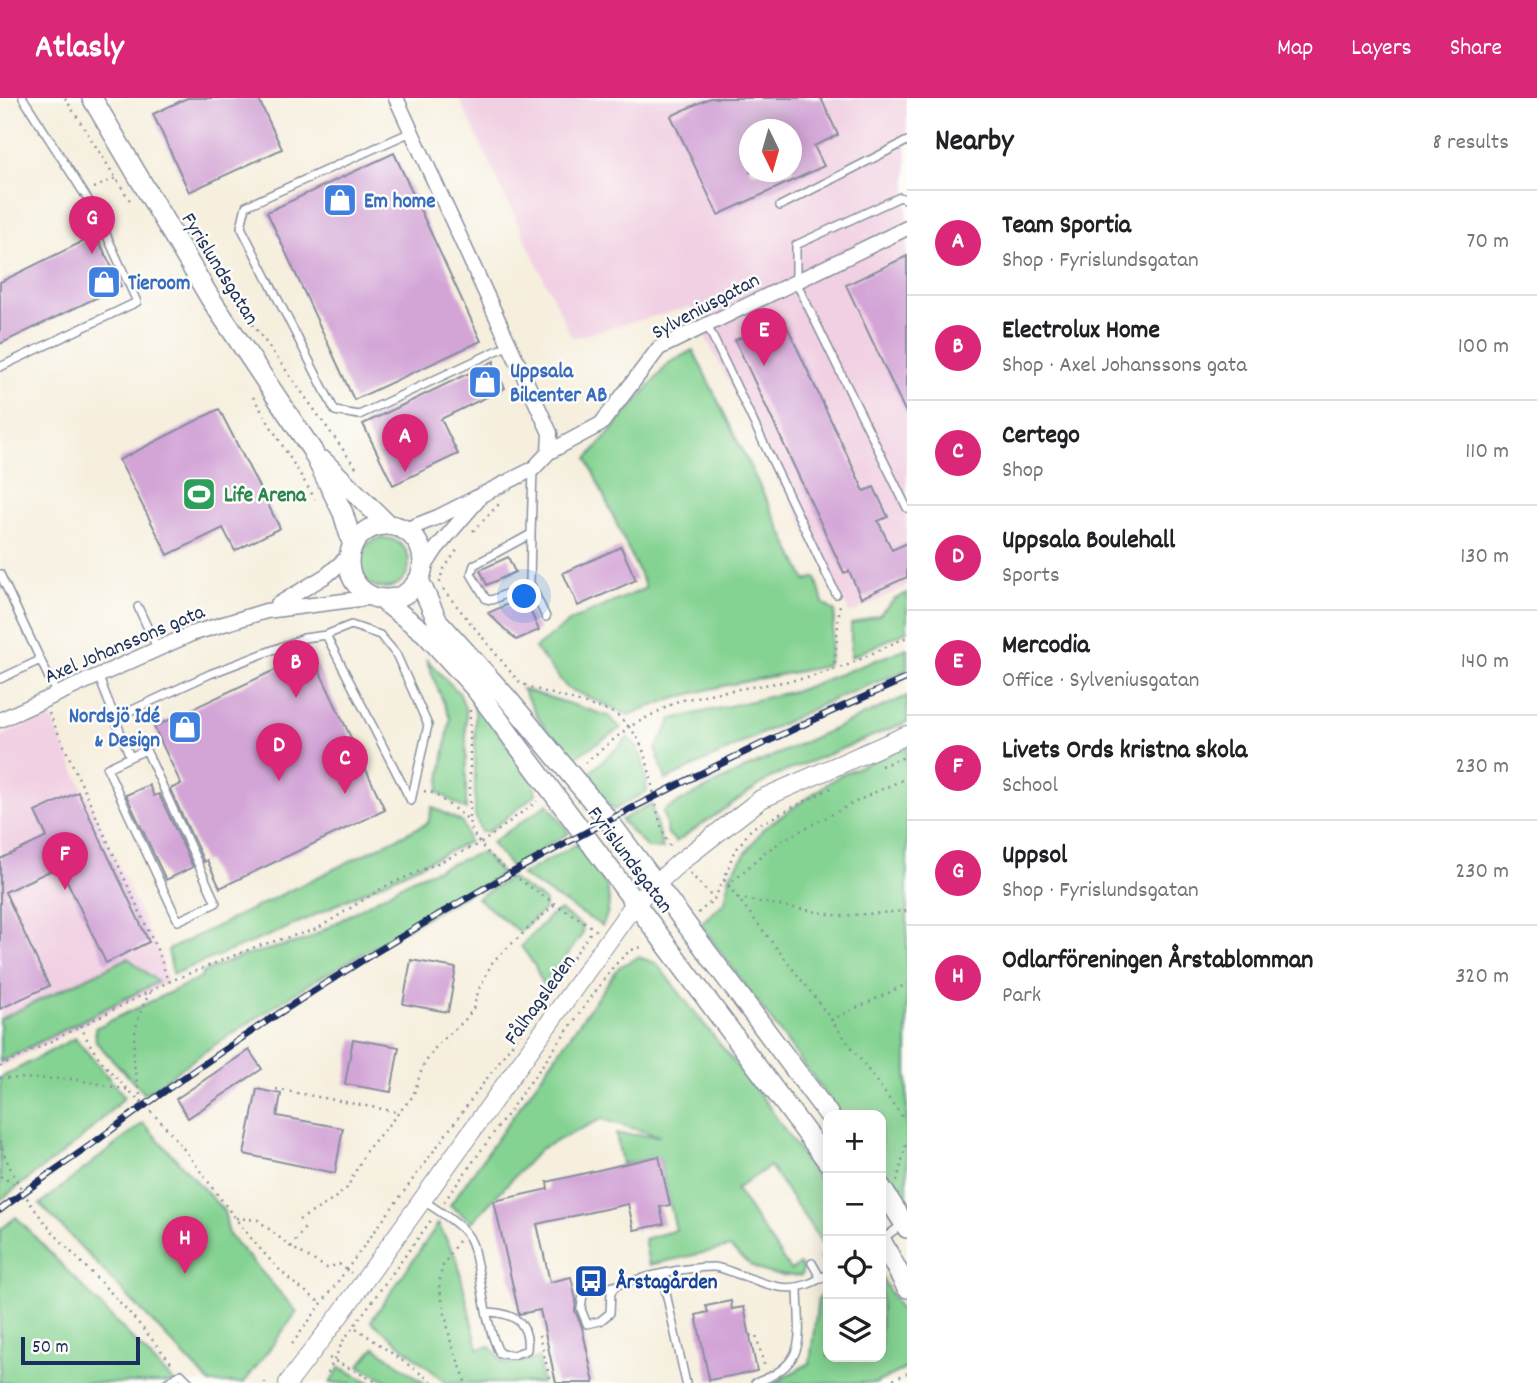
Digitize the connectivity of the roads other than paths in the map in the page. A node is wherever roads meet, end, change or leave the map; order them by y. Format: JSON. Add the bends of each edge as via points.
{"nodes":[{"id":1,"x":23,"y":98,"type":"edge"},
{"id":2,"x":396,"y":98,"type":"edge"},
{"id":3,"x":92,"y":101,"type":"edge"},
{"id":4,"x":411,"y":132,"type":"junction"},
{"id":5,"x":907,"y":141,"type":"edge"},
{"id":6,"x":907,"y":200,"type":"edge"},
{"id":7,"x":780,"y":206,"type":"dead end"},
{"id":8,"x":907,"y":228,"type":"edge"},
{"id":9,"x":796,"y":282,"type":"junction"},
{"id":10,"x":707,"y":325,"type":"junction"},
{"id":11,"x":509,"y":345,"type":"junction"},
{"id":12,"x":0,"y":367,"type":"edge"},
{"id":13,"x":312,"y":450,"type":"junction"},
{"id":14,"x":549,"y":452,"type":"junction"},
{"id":15,"x":533,"y":469,"type":"junction"},
{"id":16,"x":484,"y":494,"type":"junction"},
{"id":17,"x":907,"y":508,"type":"edge"},
{"id":18,"x":397,"y":527,"type":"junction"},
{"id":19,"x":531,"y":534,"type":"junction"},
{"id":20,"x":351,"y":550,"type":"junction"},
{"id":21,"x":0,"y":574,"type":"edge"},
{"id":22,"x":421,"y":575,"type":"junction"},
{"id":23,"x":530,"y":583,"type":"junction"},
{"id":24,"x":836,"y":594,"type":"road end"},
{"id":25,"x":378,"y":598,"type":"junction"},
{"id":26,"x":138,"y":607,"type":"dead end"},
{"id":27,"x":266,"y":611,"type":"junction"},
{"id":28,"x":546,"y":617,"type":"dead end"},
{"id":29,"x":326,"y":635,"type":"junction"},
{"id":30,"x":157,"y":648,"type":"junction"},
{"id":31,"x":40,"y":660,"type":"junction"},
{"id":32,"x":98,"y":675,"type":"junction"},
{"id":33,"x":0,"y":678,"type":"edge"},
{"id":34,"x":49,"y":696,"type":"junction"},
{"id":35,"x":115,"y":718,"type":"junction"},
{"id":36,"x":0,"y":720,"type":"edge"},
{"id":37,"x":907,"y":735,"type":"edge"},
{"id":38,"x":130,"y":757,"type":"junction"},
{"id":39,"x":656,"y":883,"type":"junction"},
{"id":40,"x":636,"y":902,"type":"junction"},
{"id":41,"x":825,"y":1110,"type":"edge"},
{"id":42,"x":823,"y":1155,"type":"edge"},
{"id":43,"x":888,"y":1186,"type":"edge"},
{"id":44,"x":422,"y":1199,"type":"junction"},
{"id":45,"x":906,"y":1226,"type":"edge"},
{"id":46,"x":886,"y":1237,"type":"edge"},
{"id":47,"x":886,"y":1249,"type":"edge"},
{"id":48,"x":812,"y":1263,"type":"dead end"},
{"id":49,"x":823,"y":1274,"type":"edge"},
{"id":50,"x":662,"y":1275,"type":"junction"},
{"id":51,"x":823,"y":1277,"type":"edge"},
{"id":52,"x":616,"y":1286,"type":"junction"},
{"id":53,"x":907,"y":1288,"type":"edge"},
{"id":54,"x":798,"y":1289,"type":"junction"},
{"id":55,"x":488,"y":1312,"type":"junction"},
{"id":56,"x":166,"y":1383,"type":"edge"},
{"id":57,"x":190,"y":1383,"type":"edge"},
{"id":58,"x":288,"y":1383,"type":"edge"},
{"id":59,"x":686,"y":1383,"type":"edge"},
{"id":60,"x":755,"y":1383,"type":"edge"}],
"edges":[{"from":1,"to":12,"type":"lane","via":[[96,212],[137,302]]},
{"from":2,"to":4,"type":"street"},
{"from":3,"to":13,"type":"main road","name":"Fyrislundsgatan","via":[[210,298]]},
{"from":4,"to":11,"type":"street"},
{"from":4,"to":11,"type":"lane","via":[[246,206],[242,227],[335,411],[359,415]]},
{"from":5,"to":7,"type":"lane"},
{"from":6,"to":9,"type":"lane","via":[[900,197],[796,245]]},
{"from":8,"to":9,"type":"street","name":"Sylveniusgatan"},
{"from":9,"to":10,"type":"street","name":"Sylveniusgatan"},
{"from":9,"to":17,"type":"lane"},
{"from":10,"to":14,"type":"street","name":"Sylveniusgatan","via":[[659,348],[601,424]]},
{"from":10,"to":24,"type":"lane"},
{"from":11,"to":14,"type":"street","via":[[550,433]]},
{"from":13,"to":18,"type":"main road","name":"Fyrislundsgatan"},
{"from":13,"to":20,"type":"main road","name":"Fyrislundsgatan","via":[[343,513]]},
{"from":14,"to":15,"type":"street","name":"Sylveniusgatan"},
{"from":15,"to":16,"type":"street","name":"Sylveniusgatan"},
{"from":15,"to":19,"type":"lane"},
{"from":16,"to":18,"type":"street","name":"Sylveniusgatan","via":[[438,517]]},
{"from":16,"to":22,"type":"street","name":"Sylveniusgatan"},
{"from":18,"to":20,"type":"main road","via":[[367,530]]},
{"from":18,"to":22,"type":"main road","via":[[414,537],[421,548]]},
{"from":19,"to":23,"type":"lane"},
{"from":19,"to":23,"type":"lane","via":[[474,565],[471,574],[485,599]]},
{"from":20,"to":25,"type":"main road","via":[[357,585]]},
{"from":20,"to":27,"type":"street","name":"Axel Johanssons gata","via":[[327,575]]},
{"from":21,"to":31,"type":"lane"},
{"from":22,"to":25,"type":"main road","via":[[403,595]]},
{"from":22,"to":39,"type":"main road","name":"Fyrislundsgatan","via":[[437,620],[508,699]]},
{"from":23,"to":28,"type":"lane"},
{"from":25,"to":27,"type":"street","name":"Axel Johanssons gata"},
{"from":25,"to":40,"type":"main road","name":"Fyrislundsgatan","via":[[425,633],[475,688]]},
{"from":26,"to":30,"type":"lane"},
{"from":27,"to":30,"type":"street","name":"Axel Johanssons gata"},
{"from":29,"to":29,"type":"lane","via":[[411,801],[428,725],[396,654],[380,635],[351,625]]},
{"from":29,"to":35,"type":"lane","via":[[304,638],[209,674]]},
{"from":30,"to":32,"type":"street","name":"Axel Johanssons gata"},
{"from":31,"to":33,"type":"lane"},
{"from":31,"to":34,"type":"lane"},
{"from":32,"to":34,"type":"street","name":"Axel Johanssons gata"},
{"from":32,"to":35,"type":"lane"},
{"from":34,"to":36,"type":"street","name":"Axel Johanssons gata"},
{"from":35,"to":38,"type":"lane"},
{"from":37,"to":39,"type":"street","name":"Fålhagsleden","via":[[761,799]]},
{"from":38,"to":38,"type":"lane","via":[[146,750],[216,903],[178,921],[107,768]]},
{"from":39,"to":40,"type":"street","name":"Fålhagsleden"},
{"from":39,"to":41,"type":"main road","name":"Fyrislundsgatan"},
{"from":40,"to":42,"type":"main road","name":"Fyrislundsgatan"},
{"from":40,"to":44,"type":"street","name":"Fålhagsleden"},
{"from":43,"to":45,"type":"main road"},
{"from":44,"to":55,"type":"lane","via":[[465,1232],[473,1244]]},
{"from":44,"to":58,"type":"street","name":"Fålhagsleden"},
{"from":45,"to":46,"type":"lane"},
{"from":47,"to":53,"type":"main road"},
{"from":48,"to":49,"type":"lane"},
{"from":50,"to":52,"type":"lane"},
{"from":50,"to":54,"type":"lane","via":[[715,1266],[774,1288]]},
{"from":50,"to":59,"type":"lane"},
{"from":51,"to":54,"type":"lane"},
{"from":52,"to":52,"type":"lane","via":[[583,1293],[580,1309],[587,1324],[610,1313],[611,1292]]},
{"from":54,"to":60,"type":"lane","via":[[797,1349],[782,1371]]},
{"from":55,"to":55,"type":"lane","via":[[500,1354],[527,1350],[525,1328],[515,1318]]},
{"from":56,"to":57,"type":"lane","via":[[181,1374]]}]}
